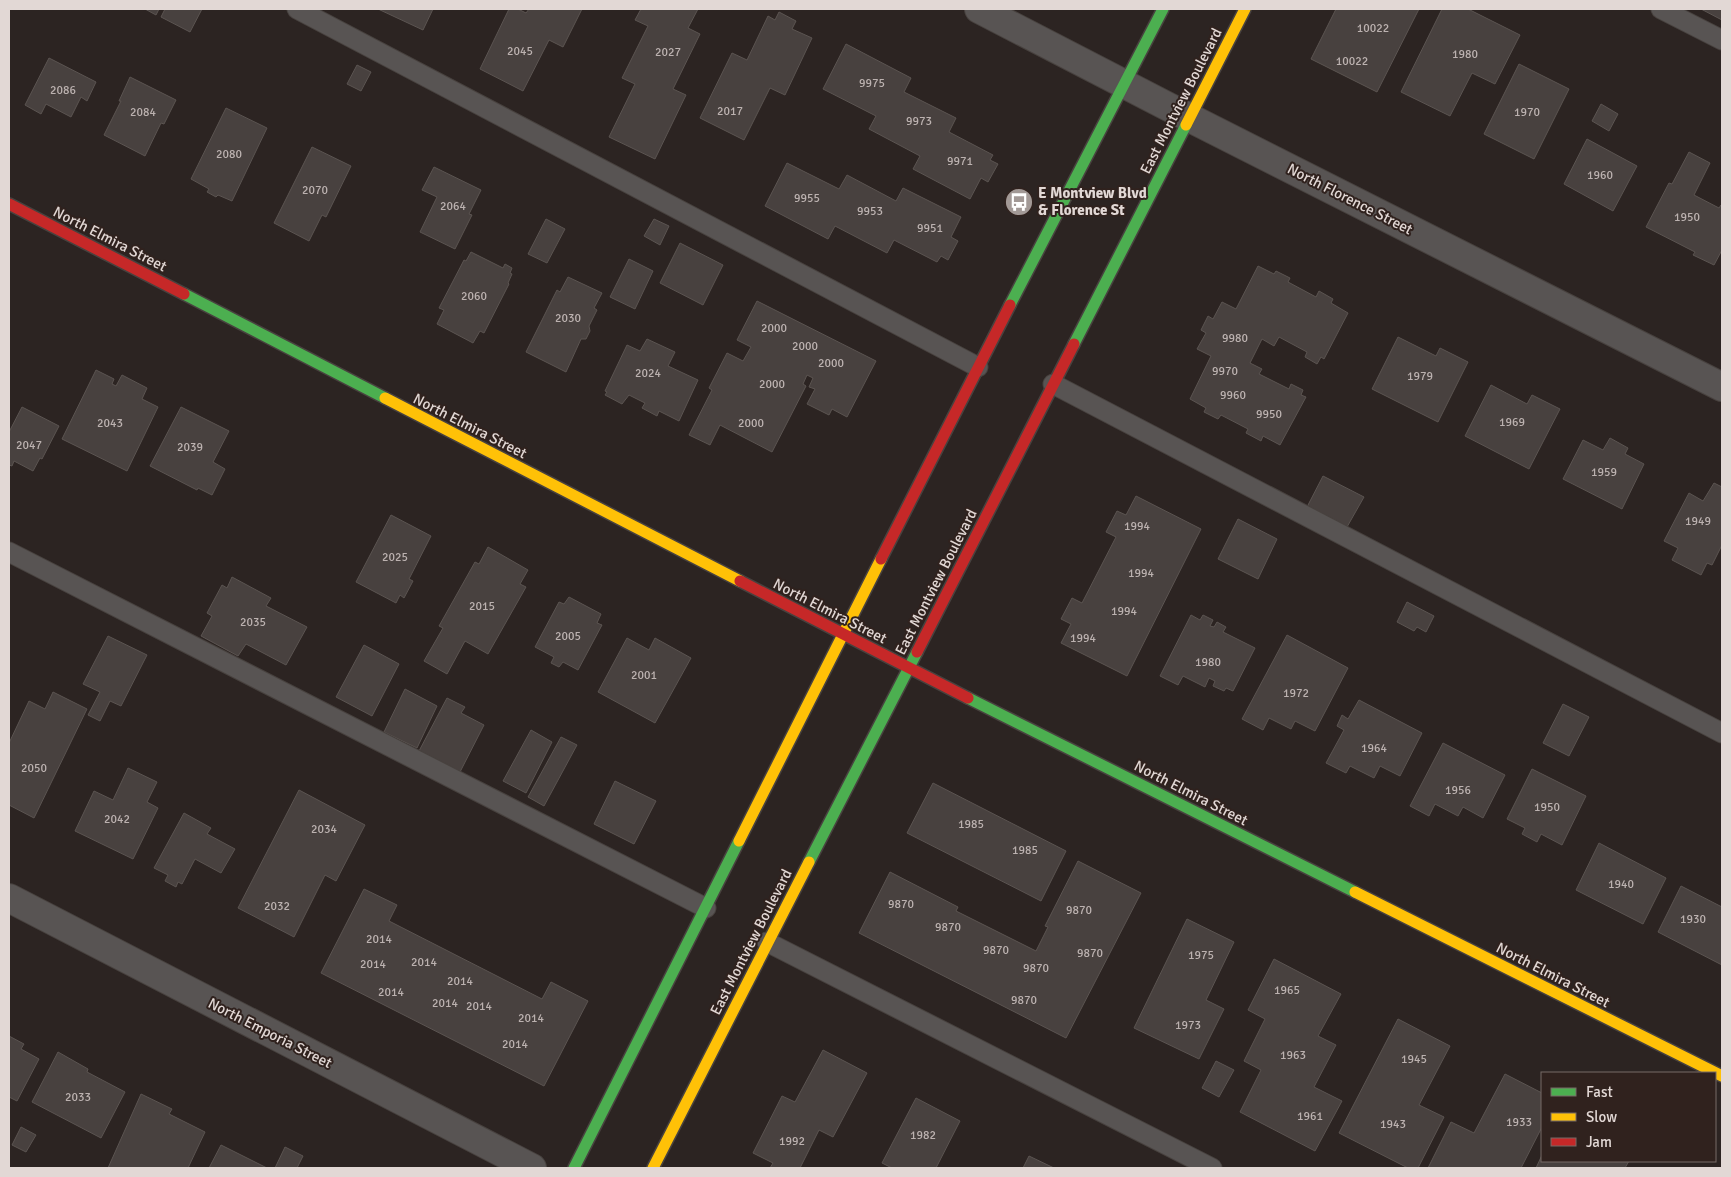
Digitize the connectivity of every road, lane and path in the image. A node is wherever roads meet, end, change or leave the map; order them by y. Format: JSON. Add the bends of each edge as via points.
{"nodes":[{"id":1,"x":297,"y":9,"type":"edge"},
{"id":2,"x":979,"y":9,"type":"edge"},
{"id":3,"x":1163,"y":9,"type":"edge"},
{"id":4,"x":1245,"y":9,"type":"edge"},
{"id":5,"x":1661,"y":9,"type":"edge"},
{"id":6,"x":1722,"y":40,"type":"edge"},
{"id":7,"x":1125,"y":84,"type":"junction"},
{"id":8,"x":1190,"y":118,"type":"junction"},
{"id":9,"x":9,"y":204,"type":"edge"},
{"id":10,"x":978,"y":367,"type":"junction"},
{"id":11,"x":1053,"y":384,"type":"junction"},
{"id":12,"x":1722,"y":387,"type":"edge"},
{"id":13,"x":9,"y":552,"type":"edge"},
{"id":14,"x":844,"y":634,"type":"junction"},
{"id":15,"x":908,"y":668,"type":"junction"},
{"id":16,"x":1722,"y":732,"type":"edge"},
{"id":17,"x":9,"y":898,"type":"edge"},
{"id":18,"x":706,"y":908,"type":"junction"},
{"id":19,"x":767,"y":942,"type":"junction"},
{"id":20,"x":1714,"y":1072,"type":"edge"},
{"id":21,"x":532,"y":1168,"type":"edge"},
{"id":22,"x":574,"y":1168,"type":"edge"},
{"id":23,"x":653,"y":1168,"type":"edge"},
{"id":24,"x":1212,"y":1168,"type":"edge"}],
"edges":[{"from":1,"to":10,"type":"lane"},
{"from":2,"to":7,"type":"street","name":"North Florence Street"},
{"from":3,"to":7,"type":"main road"},
{"from":4,"to":8,"type":"main road","name":"East Montview Boulevard"},
{"from":5,"to":6,"type":"lane"},
{"from":7,"to":8,"type":"street","name":"North Florence Street"},
{"from":7,"to":10,"type":"main road"},
{"from":8,"to":11,"type":"main road","name":"East Montview Boulevard"},
{"from":8,"to":12,"type":"street","name":"North Florence Street"},
{"from":9,"to":14,"type":"main road","name":"North Elmira Street"},
{"from":10,"to":14,"type":"main road"},
{"from":11,"to":15,"type":"main road","name":"East Montview Boulevard"},
{"from":11,"to":16,"type":"lane"},
{"from":13,"to":18,"type":"lane"},
{"from":14,"to":15,"type":"main road","name":"North Elmira Street"},
{"from":14,"to":18,"type":"main road"},
{"from":15,"to":19,"type":"main road","name":"East Montview Boulevard"},
{"from":15,"to":20,"type":"main road","name":"North Elmira Street"},
{"from":17,"to":21,"type":"street","name":"North Emporia Street"},
{"from":18,"to":22,"type":"main road"},
{"from":19,"to":23,"type":"main road","name":"East Montview Boulevard"},
{"from":19,"to":24,"type":"lane"}]}
